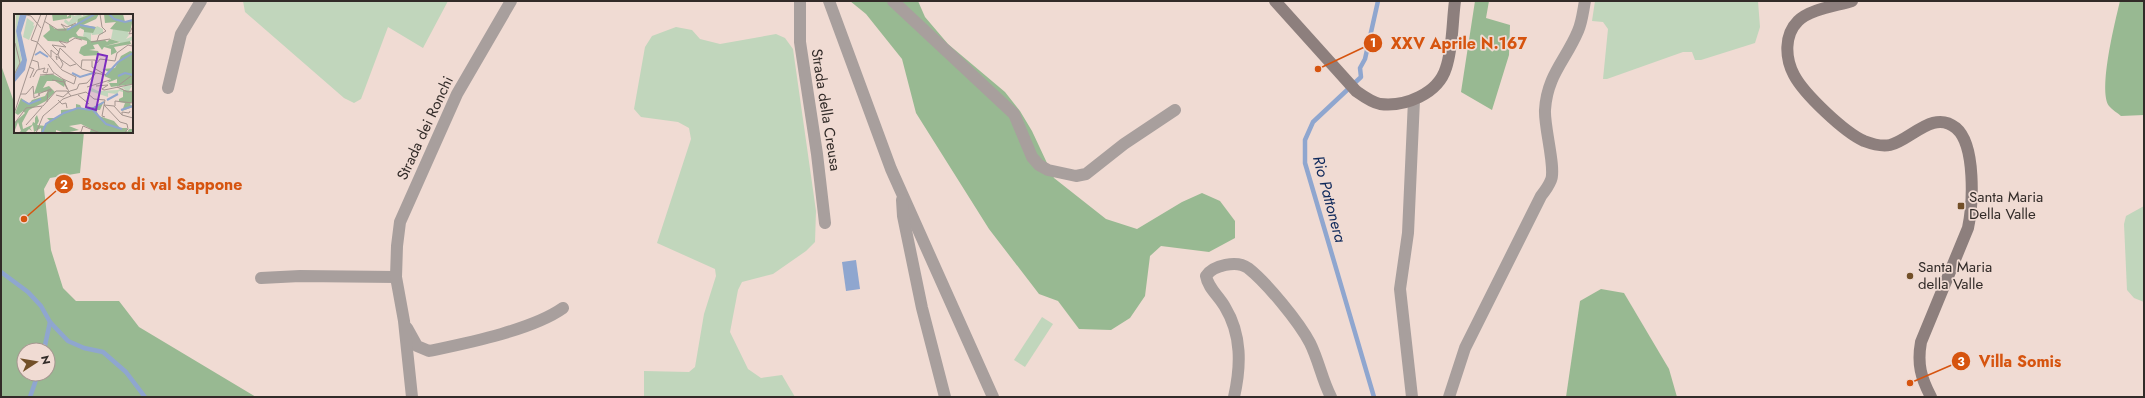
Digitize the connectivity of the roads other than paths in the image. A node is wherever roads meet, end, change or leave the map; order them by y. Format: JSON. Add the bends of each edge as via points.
{"nodes":[{"id":1,"x":201,"y":1,"type":"edge"},
{"id":2,"x":511,"y":1,"type":"edge"},
{"id":3,"x":800,"y":1,"type":"edge"},
{"id":4,"x":829,"y":1,"type":"edge"},
{"id":5,"x":893,"y":1,"type":"edge"},
{"id":6,"x":1275,"y":1,"type":"edge"},
{"id":7,"x":1455,"y":1,"type":"edge"},
{"id":8,"x":1585,"y":1,"type":"edge"},
{"id":9,"x":1852,"y":1,"type":"edge"},
{"id":10,"x":168,"y":88,"type":"dead end"},
{"id":11,"x":1414,"y":100,"type":"junction"},
{"id":12,"x":1175,"y":110,"type":"dead end"},
{"id":13,"x":902,"y":193,"type":"junction"},
{"id":14,"x":825,"y":223,"type":"dead end"},
{"id":15,"x":396,"y":277,"type":"junction"},
{"id":16,"x":261,"y":278,"type":"dead end"},
{"id":17,"x":563,"y":308,"type":"dead end"},
{"id":18,"x":404,"y":321,"type":"junction"},
{"id":19,"x":412,"y":397,"type":"edge"},
{"id":20,"x":945,"y":397,"type":"edge"},
{"id":21,"x":993,"y":397,"type":"edge"},
{"id":22,"x":1234,"y":397,"type":"edge"},
{"id":23,"x":1331,"y":397,"type":"edge"},
{"id":24,"x":1412,"y":397,"type":"edge"},
{"id":25,"x":1449,"y":397,"type":"edge"},
{"id":26,"x":1931,"y":397,"type":"edge"}],
"edges":[{"from":1,"to":10,"type":"street","via":[[181,34]]},
{"from":2,"to":15,"type":"street","name":"Strada dei Ronchi","via":[[457,94],[400,222]]},
{"from":3,"to":14,"type":"street","name":"Strada della Creusa","via":[[800,42]]},
{"from":4,"to":13,"type":"street","name":"Strada della Creusa"},
{"from":5,"to":12,"type":"street","via":[[1014,114],[1030,152],[1039,165],[1048,170],[1076,176],[1086,174],[1124,144]]},
{"from":6,"to":11,"type":"street","via":[[1356,91],[1379,104]]},
{"from":7,"to":11,"type":"street","via":[[1446,69],[1439,82]]},
{"from":8,"to":25,"type":"street","via":[[1578,30],[1551,78],[1545,109],[1552,166],[1551,180],[1465,348]]},
{"from":9,"to":26,"type":"street","via":[[1812,13],[1799,20],[1792,28],[1787,50],[1794,75],[1833,119],[1849,133],[1868,142],[1888,146],[1926,125],[1944,123],[1958,130],[1966,144],[1972,186],[1968,228],[1921,342],[1919,354],[1920,372]]},
{"from":11,"to":24,"type":"street","via":[[1408,233],[1400,289]]},
{"from":13,"to":20,"type":"street","name":"Strada della Creusa","via":[[903,216],[922,308]]},
{"from":13,"to":21,"type":"street","name":"Strada della Creusa"},
{"from":15,"to":16,"type":"street"},
{"from":15,"to":18,"type":"street","name":"Strada dei Ronchi"},
{"from":17,"to":18,"type":"street","name":"Strada dei Ronchi","via":[[552,316],[518,328],[429,352],[417,346]]},
{"from":18,"to":19,"type":"street","name":"Strada dei Ronchi"},
{"from":22,"to":23,"type":"street","via":[[1238,378],[1239,345],[1233,322],[1206,276],[1215,268],[1232,265],[1247,268],[1288,312],[1309,342]]}]}
